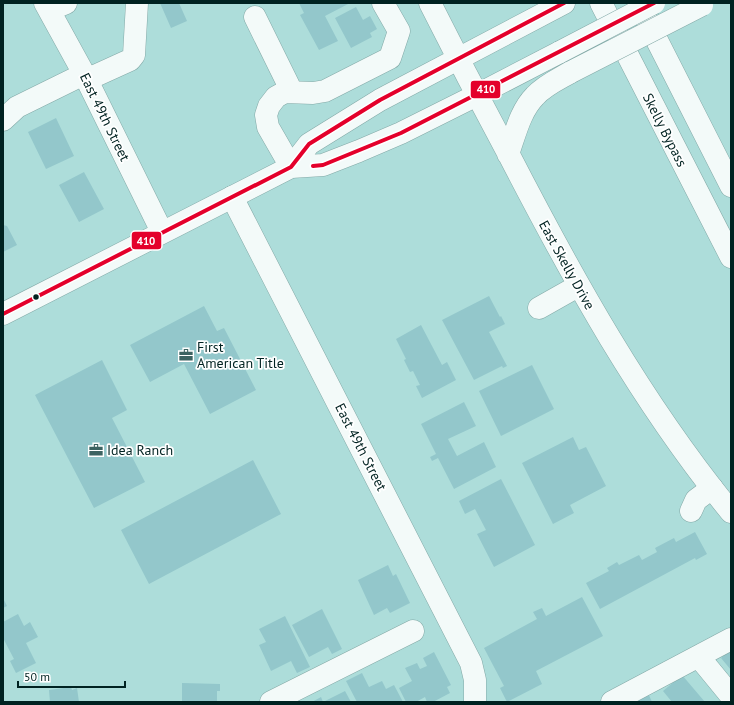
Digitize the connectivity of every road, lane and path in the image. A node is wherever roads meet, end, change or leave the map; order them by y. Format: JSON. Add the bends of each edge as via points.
{"nodes":[{"id":1,"x":137,"y":3,"type":"edge"},
{"id":2,"x":383,"y":3,"type":"edge"},
{"id":3,"x":430,"y":3,"type":"edge"},
{"id":4,"x":564,"y":3,"type":"edge"},
{"id":5,"x":601,"y":3,"type":"edge"},
{"id":6,"x":638,"y":3,"type":"edge"},
{"id":7,"x":654,"y":3,"type":"edge"},
{"id":8,"x":706,"y":4,"type":"edge"},
{"id":9,"x":53,"y":5,"type":"edge"},
{"id":10,"x":254,"y":16,"type":"dead end"},
{"id":11,"x":458,"y":59,"type":"junction"},
{"id":12,"x":85,"y":77,"type":"junction"},
{"id":13,"x":292,"y":92,"type":"junction"},
{"id":14,"x":477,"y":95,"type":"junction"},
{"id":15,"x":3,"y":120,"type":"edge"},
{"id":16,"x":508,"y":154,"type":"junction"},
{"id":17,"x":290,"y":167,"type":"junction"},
{"id":18,"x":731,"y":186,"type":"edge"},
{"id":19,"x":232,"y":197,"type":"junction"},
{"id":20,"x":162,"y":232,"type":"junction"},
{"id":21,"x":731,"y":257,"type":"edge"},
{"id":22,"x":578,"y":286,"type":"junction"},
{"id":23,"x":539,"y":308,"type":"dead end"},
{"id":24,"x":3,"y":314,"type":"edge"},
{"id":25,"x":712,"y":488,"type":"junction"},
{"id":26,"x":691,"y":510,"type":"dead end"},
{"id":27,"x":731,"y":512,"type":"edge"},
{"id":28,"x":412,"y":631,"type":"dead end"},
{"id":29,"x":731,"y":639,"type":"edge"},
{"id":30,"x":698,"y":657,"type":"junction"},
{"id":31,"x":731,"y":696,"type":"edge"},
{"id":32,"x":271,"y":702,"type":"edge"},
{"id":33,"x":474,"y":702,"type":"edge"},
{"id":34,"x":612,"y":702,"type":"edge"}],
"edges":[{"from":1,"to":12,"type":"main road","via":[[134,56],[130,60]]},
{"from":2,"to":13,"type":"main road","via":[[399,31],[390,58],[325,91]]},
{"from":3,"to":11,"type":"main road","name":"East Skelly Drive"},
{"from":4,"to":11,"type":"main road"},
{"from":5,"to":21,"type":"main road","name":"Skelly Bypass"},
{"from":6,"to":18,"type":"main road"},
{"from":7,"to":14,"type":"main road","bridge":true},
{"from":8,"to":16,"type":"main road","bridge":true,"via":[[545,87],[527,106]]},
{"from":9,"to":12,"type":"main road","name":"East 49th Street"},
{"from":10,"to":13,"type":"main road"},
{"from":11,"to":14,"type":"main road","name":"East Skelly Drive"},
{"from":11,"to":17,"type":"main road","via":[[380,100],[310,144]]},
{"from":12,"to":15,"type":"main road","via":[[17,107]]},
{"from":12,"to":20,"type":"main road","name":"East 49th Street"},
{"from":13,"to":17,"type":"main road","via":[[285,92],[276,97],[266,115],[268,127]]},
{"from":14,"to":16,"type":"main road","name":"East Skelly Drive"},
{"from":14,"to":17,"type":"main road","via":[[352,154],[322,165]]},
{"from":16,"to":22,"type":"main road","name":"East Skelly Drive"},
{"from":17,"to":19,"type":"main road"},
{"from":19,"to":20,"type":"main road"},
{"from":19,"to":33,"type":"main road","name":"East 49th Street","via":[[471,663],[475,680]]},
{"from":20,"to":24,"type":"main road"},
{"from":22,"to":23,"type":"main road"},
{"from":22,"to":25,"type":"main road","name":"East Skelly Drive","via":[[629,370]]},
{"from":25,"to":26,"type":"main road","via":[[696,500]]},
{"from":25,"to":27,"type":"main road","name":"East Skelly Drive"},
{"from":28,"to":32,"type":"main road"},
{"from":29,"to":30,"type":"main road"},
{"from":30,"to":31,"type":"main road"},
{"from":30,"to":34,"type":"main road"}]}
